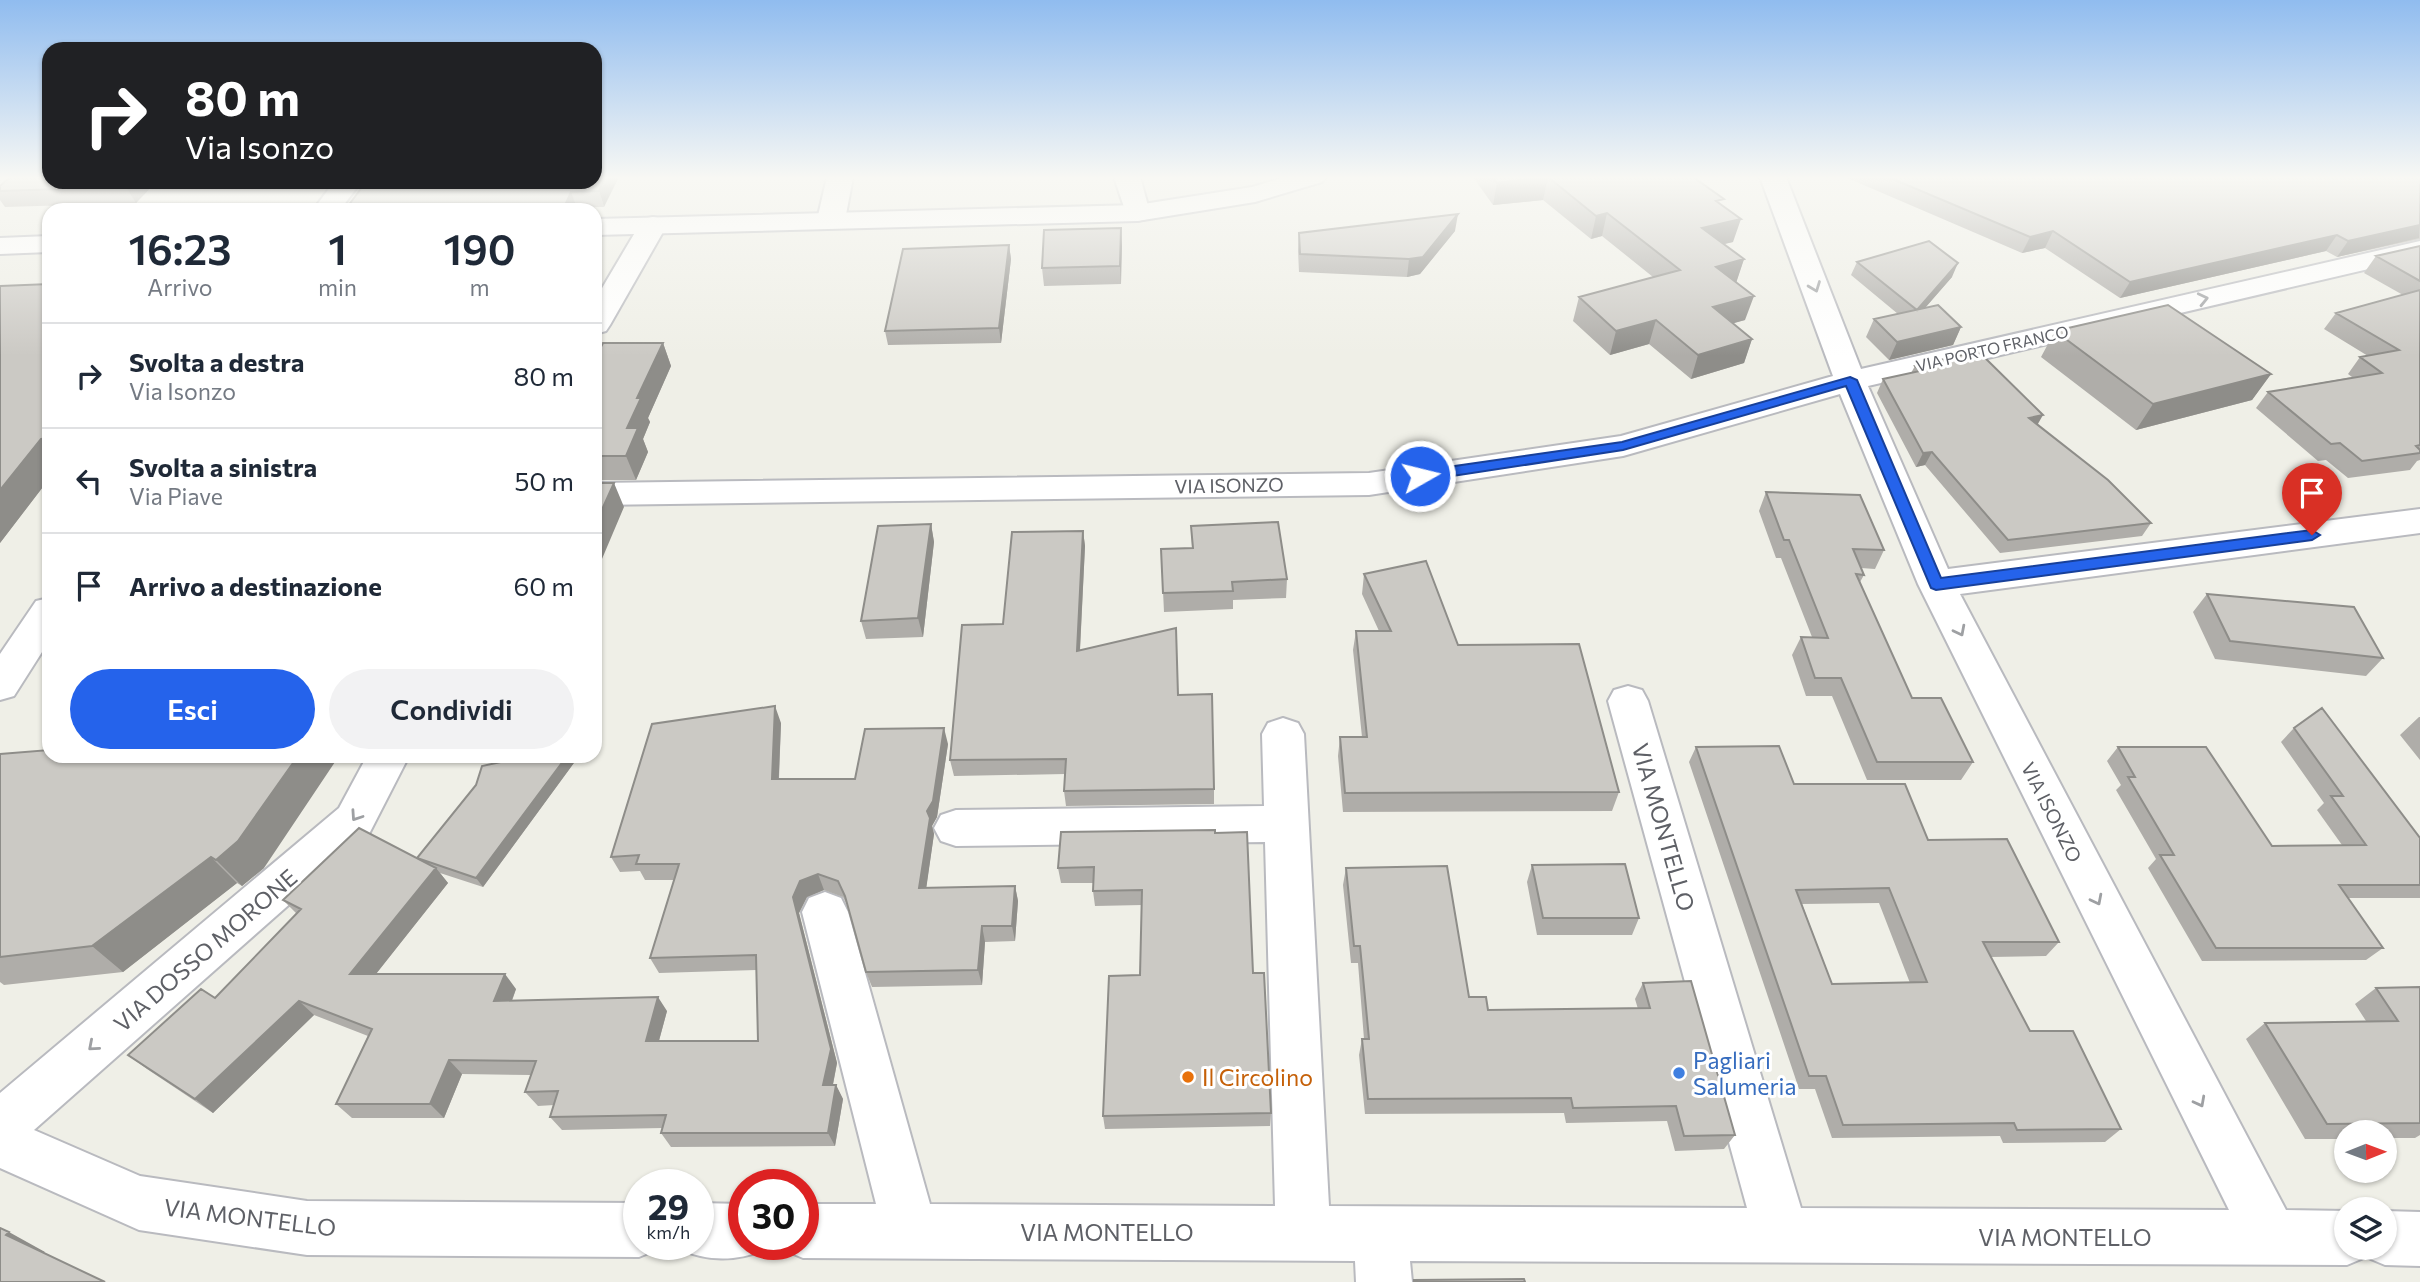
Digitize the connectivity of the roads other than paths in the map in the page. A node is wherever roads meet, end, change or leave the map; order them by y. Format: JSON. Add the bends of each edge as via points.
{"nodes":[{"id":1,"x":646,"y":237,"type":"edge"},
{"id":2,"x":1796,"y":237,"type":"edge"},
{"id":3,"x":42,"y":244,"type":"edge"},
{"id":4,"x":0,"y":246,"type":"edge"},
{"id":5,"x":2420,"y":249,"type":"edge"},
{"id":6,"x":602,"y":313,"type":"edge"},
{"id":7,"x":1850,"y":380,"type":"junction"},
{"id":8,"x":602,"y":494,"type":"edge"},
{"id":9,"x":2420,"y":521,"type":"edge"},
{"id":10,"x":1936,"y":584,"type":"junction"},
{"id":11,"x":42,"y":622,"type":"edge"},
{"id":12,"x":0,"y":685,"type":"edge"},
{"id":13,"x":1628,"y":701,"type":"dead end"},
{"id":14,"x":1283,"y":734,"type":"dead end"},
{"id":15,"x":384,"y":763,"type":"edge"},
{"id":16,"x":1286,"y":824,"type":"junction"},
{"id":17,"x":956,"y":828,"type":"dead end"},
{"id":18,"x":825,"y":912,"type":"dead end"},
{"id":19,"x":0,"y":1126,"type":"edge"},
{"id":20,"x":0,"y":1142,"type":"edge"},
{"id":21,"x":623,"y":1230,"type":"edge"},
{"id":22,"x":819,"y":1231,"type":"edge"},
{"id":23,"x":911,"y":1232,"type":"junction"},
{"id":24,"x":1303,"y":1233,"type":"junction"},
{"id":25,"x":1782,"y":1236,"type":"junction"},
{"id":26,"x":2271,"y":1237,"type":"junction"},
{"id":27,"x":2334,"y":1238,"type":"edge"},
{"id":28,"x":2397,"y":1238,"type":"edge"},
{"id":29,"x":2420,"y":1239,"type":"edge"},
{"id":30,"x":1382,"y":1258,"type":"edge"}],
"edges":[{"from":1,"to":6,"type":"street"},
{"from":2,"to":7,"type":"street","name":"VIA ISONZO","one_way":true},
{"from":3,"to":4,"type":"street"},
{"from":7,"to":5,"type":"street","name":"VIA PORTO FRANCO","one_way":true},
{"from":7,"to":8,"type":"street","name":"VIA ISONZO","via":[[1623,446],[1369,484]]},
{"from":7,"to":10,"type":"street","name":"VIA ISONZO"},
{"from":9,"to":10,"type":"street"},
{"from":10,"to":26,"type":"street","name":"VIA ISONZO","one_way":true},
{"from":11,"to":12,"type":"street"},
{"from":13,"to":25,"type":"street","name":"VIA MONTELLO"},
{"from":14,"to":16,"type":"street"},
{"from":15,"to":19,"type":"street","name":"VIA DOSSO MORONE","one_way":true,"via":[[354,821]]},
{"from":16,"to":17,"type":"street"},
{"from":16,"to":24,"type":"street"},
{"from":18,"to":23,"type":"street"},
{"from":20,"to":21,"type":"street","name":"VIA MONTELLO","via":[[139,1203],[307,1228]]},
{"from":22,"to":23,"type":"street","name":"VIA MONTELLO"},
{"from":23,"to":24,"type":"street","name":"VIA MONTELLO"},
{"from":24,"to":30,"type":"street","name":"VIA MONTELLO"},
{"from":25,"to":26,"type":"street","name":"VIA MONTELLO"},
{"from":25,"to":30,"type":"street","name":"VIA MONTELLO"},
{"from":26,"to":27,"type":"street","name":"VIA MONTELLO"},
{"from":28,"to":29,"type":"street"}]}
